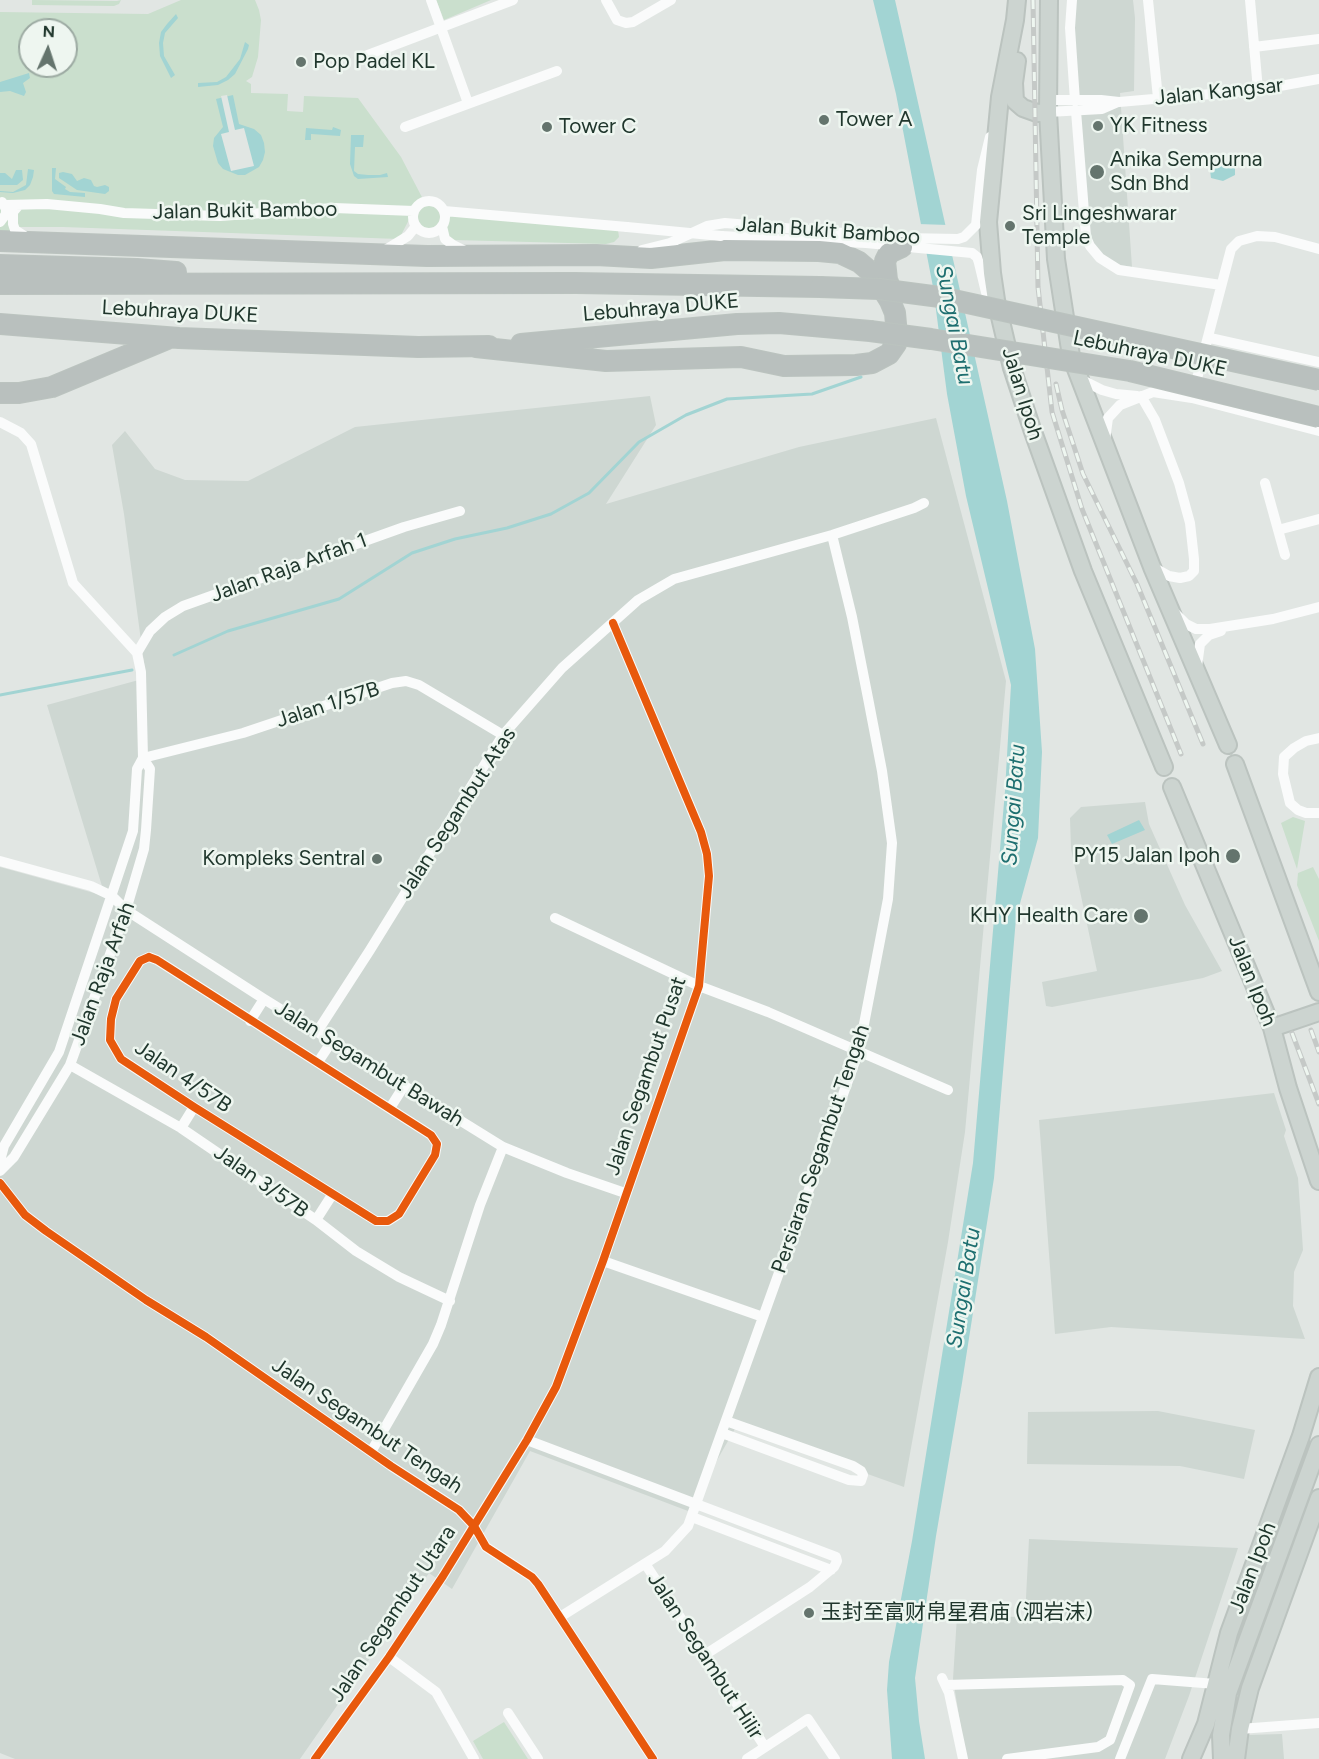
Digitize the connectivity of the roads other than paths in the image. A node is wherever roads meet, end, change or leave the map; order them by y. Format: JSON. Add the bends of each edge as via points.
{"nodes":[{"id":1,"x":431,"y":0,"type":"edge"},
{"id":2,"x":513,"y":0,"type":"edge"},
{"id":3,"x":606,"y":0,"type":"edge"},
{"id":4,"x":671,"y":0,"type":"edge"},
{"id":5,"x":1017,"y":0,"type":"edge"},
{"id":6,"x":1049,"y":0,"type":"edge"},
{"id":7,"x":1072,"y":0,"type":"edge"},
{"id":8,"x":1148,"y":0,"type":"edge"},
{"id":9,"x":1250,"y":0,"type":"edge"},
{"id":10,"x":1015,"y":20,"type":"junction"},
{"id":11,"x":441,"y":28,"type":"junction"},
{"id":12,"x":1319,"y":39,"type":"edge"},
{"id":13,"x":1254,"y":47,"type":"junction"},
{"id":14,"x":360,"y":58,"type":"dead end"},
{"id":15,"x":557,"y":71,"type":"dead end"},
{"id":16,"x":1319,"y":79,"type":"edge"},
{"id":17,"x":1258,"y":90,"type":"junction"},
{"id":18,"x":1158,"y":98,"type":"junction"},
{"id":19,"x":468,"y":103,"type":"junction"},
{"id":20,"x":1048,"y":106,"type":"junction"},
{"id":21,"x":1076,"y":106,"type":"junction"},
{"id":22,"x":999,"y":111,"type":"junction"},
{"id":23,"x":405,"y":127,"type":"dead end"},
{"id":24,"x":19,"y":205,"type":"junction"},
{"id":25,"x":3,"y":210,"type":"edge"},
{"id":26,"x":414,"y":211,"type":"junction"},
{"id":27,"x":444,"y":211,"type":"junction"},
{"id":28,"x":416,"y":226,"type":"junction"},
{"id":29,"x":442,"y":226,"type":"junction"},
{"id":30,"x":8,"y":236,"type":"edge"},
{"id":31,"x":903,"y":243,"type":"junction"},
{"id":32,"x":1319,"y":249,"type":"edge"},
{"id":33,"x":235,"y":250,"type":"junction"},
{"id":34,"x":377,"y":254,"type":"junction"},
{"id":35,"x":482,"y":255,"type":"junction"},
{"id":36,"x":596,"y":255,"type":"junction"},
{"id":37,"x":0,"y":271,"type":"edge"},
{"id":38,"x":873,"y":274,"type":"junction"},
{"id":39,"x":575,"y":283,"type":"junction"},
{"id":40,"x":470,"y":284,"type":"junction"},
{"id":41,"x":1221,"y":285,"type":"junction"},
{"id":42,"x":1062,"y":304,"type":"junction"},
{"id":43,"x":0,"y":324,"type":"edge"},
{"id":44,"x":172,"y":338,"type":"junction"},
{"id":45,"x":1208,"y":342,"type":"junction"},
{"id":46,"x":896,"y":344,"type":"junction"},
{"id":47,"x":476,"y":348,"type":"junction"},
{"id":48,"x":1319,"y":362,"type":"edge"},
{"id":49,"x":1012,"y":368,"type":"junction"},
{"id":50,"x":1319,"y":374,"type":"edge"},
{"id":51,"x":1078,"y":378,"type":"junction"},
{"id":52,"x":1319,"y":380,"type":"edge"},
{"id":53,"x":0,"y":393,"type":"edge"},
{"id":54,"x":1141,"y":396,"type":"junction"},
{"id":55,"x":1192,"y":398,"type":"junction"},
{"id":56,"x":1319,"y":417,"type":"edge"},
{"id":57,"x":0,"y":422,"type":"edge"},
{"id":58,"x":1319,"y":431,"type":"edge"},
{"id":59,"x":1104,"y":445,"type":"junction"},
{"id":60,"x":1265,"y":483,"type":"dead end"},
{"id":61,"x":924,"y":503,"type":"dead end"},
{"id":62,"x":460,"y":511,"type":"dead end"},
{"id":63,"x":1319,"y":519,"type":"edge"},
{"id":64,"x":1278,"y":530,"type":"junction"},
{"id":65,"x":831,"y":535,"type":"junction"},
{"id":66,"x":1285,"y":555,"type":"dead end"},
{"id":67,"x":1152,"y":567,"type":"junction"},
{"id":68,"x":1169,"y":607,"type":"junction"},
{"id":69,"x":1319,"y":607,"type":"edge"},
{"id":70,"x":613,"y":623,"type":"junction"},
{"id":71,"x":1229,"y":627,"type":"junction"},
{"id":72,"x":137,"y":653,"type":"junction"},
{"id":73,"x":1196,"y":671,"type":"junction"},
{"id":74,"x":503,"y":735,"type":"junction"},
{"id":75,"x":1319,"y":738,"type":"edge"},
{"id":76,"x":1228,"y":745,"type":"dead end"},
{"id":77,"x":143,"y":758,"type":"junction"},
{"id":78,"x":1235,"y":764,"type":"dead end"},
{"id":79,"x":1164,"y":767,"type":"dead end"},
{"id":80,"x":1172,"y":786,"type":"dead end"},
{"id":81,"x":1319,"y":813,"type":"edge"},
{"id":82,"x":0,"y":861,"type":"edge"},
{"id":83,"x":112,"y":896,"type":"junction"},
{"id":84,"x":126,"y":910,"type":"junction"},
{"id":85,"x":555,"y":918,"type":"dead end"},
{"id":86,"x":699,"y":986,"type":"junction"},
{"id":87,"x":1319,"y":992,"type":"edge"},
{"id":88,"x":264,"y":999,"type":"junction"},
{"id":89,"x":1319,"y":1012,"type":"edge"},
{"id":90,"x":250,"y":1021,"type":"junction"},
{"id":91,"x":1272,"y":1028,"type":"junction"},
{"id":92,"x":317,"y":1032,"type":"junction"},
{"id":93,"x":332,"y":1041,"type":"junction"},
{"id":94,"x":859,"y":1050,"type":"junction"},
{"id":95,"x":318,"y":1062,"type":"junction"},
{"id":96,"x":70,"y":1065,"type":"junction"},
{"id":97,"x":404,"y":1086,"type":"junction"},
{"id":98,"x":948,"y":1090,"type":"dead end"},
{"id":99,"x":194,"y":1107,"type":"junction"},
{"id":100,"x":390,"y":1107,"type":"junction"},
{"id":101,"x":181,"y":1128,"type":"junction"},
{"id":102,"x":503,"y":1147,"type":"junction"},
{"id":103,"x":0,"y":1161,"type":"edge"},
{"id":104,"x":0,"y":1171,"type":"edge"},
{"id":105,"x":1319,"y":1181,"type":"edge"},
{"id":106,"x":0,"y":1182,"type":"edge"},
{"id":107,"x":625,"y":1193,"type":"junction"},
{"id":108,"x":332,"y":1195,"type":"junction"},
{"id":109,"x":316,"y":1220,"type":"junction"},
{"id":110,"x":603,"y":1261,"type":"junction"},
{"id":111,"x":450,"y":1301,"type":"junction"},
{"id":112,"x":763,"y":1317,"type":"junction"},
{"id":113,"x":1319,"y":1377,"type":"edge"},
{"id":114,"x":726,"y":1421,"type":"junction"},
{"id":115,"x":722,"y":1433,"type":"junction"},
{"id":116,"x":527,"y":1440,"type":"junction"},
{"id":117,"x":1319,"y":1445,"type":"edge"},
{"id":118,"x":370,"y":1452,"type":"junction"},
{"id":119,"x":1319,"y":1498,"type":"edge"},
{"id":120,"x":697,"y":1503,"type":"junction"},
{"id":121,"x":692,"y":1517,"type":"junction"},
{"id":122,"x":474,"y":1526,"type":"junction"},
{"id":123,"x":646,"y":1565,"type":"junction"},
{"id":124,"x":831,"y":1570,"type":"junction"},
{"id":125,"x":560,"y":1617,"type":"junction"},
{"id":126,"x":703,"y":1656,"type":"junction"},
{"id":127,"x":388,"y":1657,"type":"junction"},
{"id":128,"x":1216,"y":1684,"type":"junction"},
{"id":129,"x":508,"y":1713,"type":"dead end"},
{"id":130,"x":342,"y":1723,"type":"junction"},
{"id":131,"x":1319,"y":1723,"type":"edge"},
{"id":132,"x":1240,"y":1729,"type":"junction"},
{"id":133,"x":765,"y":1748,"type":"junction"},
{"id":134,"x":326,"y":1756,"type":"edge"},
{"id":135,"x":315,"y":1759,"type":"edge"},
{"id":136,"x":474,"y":1759,"type":"edge"},
{"id":137,"x":538,"y":1759,"type":"edge"},
{"id":138,"x":653,"y":1759,"type":"edge"},
{"id":139,"x":747,"y":1759,"type":"edge"},
{"id":140,"x":835,"y":1759,"type":"edge"},
{"id":141,"x":963,"y":1759,"type":"edge"},
{"id":142,"x":1007,"y":1759,"type":"edge"},
{"id":143,"x":1120,"y":1759,"type":"edge"},
{"id":144,"x":1191,"y":1759,"type":"edge"},
{"id":145,"x":1222,"y":1759,"type":"edge"},
{"id":146,"x":1236,"y":1759,"type":"edge"}],
"edges":[{"from":1,"to":11,"type":"street"},
{"from":2,"to":11,"type":"street"},
{"from":3,"to":4,"type":"street","via":[[617,20],[626,23]]},
{"from":5,"to":10,"type":"main road","name":"Jalan Ipoh"},
{"from":6,"to":20,"type":"main road"},
{"from":7,"to":21,"type":"street","via":[[1070,28]]},
{"from":8,"to":18,"type":"street"},
{"from":9,"to":13,"type":"street"},
{"from":10,"to":20,"type":"main road","via":[[1015,101],[1036,113]]},
{"from":10,"to":22,"type":"main road","name":"Jalan Ipoh"},
{"from":11,"to":14,"type":"street"},
{"from":11,"to":19,"type":"street"},
{"from":12,"to":13,"type":"street"},
{"from":13,"to":17,"type":"street"},
{"from":15,"to":19,"type":"street"},
{"from":16,"to":17,"type":"street","name":"Jalan Kangsar"},
{"from":17,"to":18,"type":"street","name":"Jalan Kangsar"},
{"from":18,"to":21,"type":"street","name":"Jalan Kangsar","via":[[1119,102],[1102,109]]},
{"from":19,"to":23,"type":"street"},
{"from":20,"to":21,"type":"street","name":"Jalan Kangsar"},
{"from":20,"to":42,"type":"main road"},
{"from":21,"to":41,"type":"street","via":[[1088,243],[1105,263],[1119,270]]},
{"from":22,"to":31,"type":"street","name":"Jalan Bukit Bamboo","via":[[982,170],[976,225],[958,239]]},
{"from":22,"to":49,"type":"main road","name":"Jalan Ipoh","via":[[988,222],[992,273]]},
{"from":24,"to":25,"type":"street","name":"Jalan Bukit Bamboo"},
{"from":24,"to":26,"type":"street","name":"Jalan Bukit Bamboo","via":[[220,216],[334,208]]},
{"from":24,"to":30,"type":"street","via":[[13,212]]},
{"from":25,"to":30,"type":"street"},
{"from":26,"to":27,"type":"street","via":[[426,202],[436,203]]},
{"from":26,"to":28,"type":"street"},
{"from":27,"to":29,"type":"street"},
{"from":27,"to":31,"type":"street","name":"Jalan Bukit Bamboo","bridge":true,"via":[[721,236]]},
{"from":28,"to":29,"type":"street","via":[[429,233]]},
{"from":28,"to":34,"type":"street","via":[[401,242]]},
{"from":29,"to":35,"type":"street","via":[[445,239],[453,245]]},
{"from":30,"to":33,"type":"highway","via":[[36,242]]},
{"from":31,"to":36,"type":"street","name":"Jalan Bukit Bamboo","via":[[725,223],[707,226],[653,248]]},
{"from":31,"to":46,"type":"highway","via":[[889,253],[885,266],[900,311]]},
{"from":31,"to":49,"type":"street","name":"Jalan Bukit Bamboo","via":[[965,251],[977,257],[989,306]]},
{"from":32,"to":41,"type":"street","via":[[1275,237],[1246,238],[1232,249]]},
{"from":33,"to":34,"type":"highway"},
{"from":33,"to":37,"type":"highway","via":[[69,259]]},
{"from":34,"to":35,"type":"highway"},
{"from":34,"to":40,"type":"highway","via":[[405,267]]},
{"from":35,"to":36,"type":"highway"},
{"from":36,"to":38,"type":"highway","via":[[651,258],[725,250],[819,251],[840,253]]},
{"from":37,"to":40,"type":"highway","name":"Lebuhraya DUKE","via":[[137,269],[314,284]]},
{"from":38,"to":39,"type":"highway","via":[[842,258],[781,255],[739,257],[668,272]]},
{"from":38,"to":46,"type":"highway","via":[[895,313]]},
{"from":39,"to":40,"type":"highway","name":"Lebuhraya DUKE"},
{"from":39,"to":52,"type":"highway","name":"Lebuhraya DUKE","bridge":true,"via":[[879,289],[940,297]]},
{"from":41,"to":45,"type":"street"},
{"from":42,"to":45,"type":"street","via":[[1077,318]]},
{"from":42,"to":51,"type":"main road"},
{"from":43,"to":44,"type":"highway","name":"Lebuhraya DUKE"},
{"from":44,"to":47,"type":"highway","name":"Lebuhraya DUKE"},
{"from":44,"to":53,"type":"highway","via":[[52,387]]},
{"from":45,"to":48,"type":"street"},
{"from":45,"to":50,"type":"street"},
{"from":45,"to":55,"type":"street"},
{"from":46,"to":47,"type":"highway","via":[[889,354],[872,363],[797,366],[741,357],[606,361]]},
{"from":47,"to":56,"type":"highway","name":"Lebuhraya DUKE","bridge":true,"via":[[737,324],[870,331],[1130,371]]},
{"from":49,"to":79,"type":"main road","name":"Jalan Ipoh","via":[[1083,571]]},
{"from":51,"to":54,"type":"street","via":[[1102,390]]},
{"from":51,"to":59,"type":"main road"},
{"from":54,"to":55,"type":"street","via":[[1153,392]]},
{"from":54,"to":59,"type":"street","via":[[1120,405],[1108,418]]},
{"from":54,"to":67,"type":"street","via":[[1155,420],[1179,483],[1190,522],[1194,559],[1194,571],[1180,578]]},
{"from":55,"to":58,"type":"street"},
{"from":57,"to":72,"type":"street","via":[[21,433],[31,444],[73,583]]},
{"from":59,"to":67,"type":"main road"},
{"from":60,"to":64,"type":"street"},
{"from":61,"to":65,"type":"street","name":"Jalan Segambut Atas"},
{"from":62,"to":72,"type":"street","name":"Jalan Raja Arfah 1","via":[[404,527],[183,606],[150,632]]},
{"from":63,"to":64,"type":"street"},
{"from":64,"to":66,"type":"street"},
{"from":65,"to":70,"type":"street","name":"Jalan Segambut Atas","via":[[674,579],[638,600]]},
{"from":65,"to":94,"type":"street","name":"Persiaran Segambut Tengah","via":[[861,663],[892,843],[888,899]]},
{"from":67,"to":68,"type":"main road"},
{"from":68,"to":71,"type":"street","via":[[1196,629]]},
{"from":68,"to":73,"type":"main road"},
{"from":69,"to":71,"type":"street"},
{"from":70,"to":74,"type":"street","name":"Jalan Segambut Atas","via":[[562,668]]},
{"from":70,"to":86,"type":"street","name":"Jalan Segambut Pusat","via":[[707,854],[710,876]]},
{"from":71,"to":73,"type":"street","via":[[1200,644]]},
{"from":72,"to":77,"type":"street","name":"Jalan Raja Arfah"},
{"from":73,"to":76,"type":"main road"},
{"from":74,"to":77,"type":"street","name":"Jalan 1/57B","via":[[406,681],[243,732]]},
{"from":74,"to":92,"type":"street","name":"Jalan Segambut Atas"},
{"from":75,"to":81,"type":"street","via":[[1306,741],[1284,757],[1283,774],[1290,803],[1306,813]]},
{"from":77,"to":83,"type":"street","name":"Jalan Raja Arfah","via":[[138,769],[133,831]]},
{"from":77,"to":84,"type":"street","name":"Jalan Raja Arfah","via":[[150,769],[144,849]]},
{"from":78,"to":87,"type":"main road"},
{"from":80,"to":91,"type":"main road","name":"Jalan Ipoh"},
{"from":82,"to":83,"type":"street","via":[[91,886]]},
{"from":83,"to":84,"type":"street","name":"Jalan Segambut Bawah"},
{"from":83,"to":103,"type":"street","name":"Jalan Raja Arfah","via":[[59,1052],[4,1146]]},
{"from":84,"to":88,"type":"street","name":"Jalan Segambut Bawah"},
{"from":84,"to":96,"type":"street","name":"Jalan Raja Arfah"},
{"from":85,"to":86,"type":"street"},
{"from":86,"to":94,"type":"street"},
{"from":86,"to":107,"type":"street","name":"Jalan Segambut Pusat"},
{"from":88,"to":90,"type":"street"},
{"from":88,"to":92,"type":"street","name":"Jalan Segambut Bawah"},
{"from":89,"to":91,"type":"main road"},
{"from":90,"to":95,"type":"street","name":"Jalan 4/57B"},
{"from":90,"to":99,"type":"street","name":"Jalan 4/57B","via":[[157,960],[149,957],[140,961],[116,999],[110,1040],[121,1059]]},
{"from":91,"to":105,"type":"main road","name":"Jalan Ipoh"},
{"from":92,"to":93,"type":"street","name":"Jalan Segambut Bawah"},
{"from":93,"to":95,"type":"street"},
{"from":93,"to":97,"type":"street","name":"Jalan Segambut Bawah"},
{"from":94,"to":98,"type":"street"},
{"from":94,"to":112,"type":"street","name":"Persiaran Segambut Tengah"},
{"from":95,"to":100,"type":"street","name":"Jalan 4/57B"},
{"from":96,"to":101,"type":"street","name":"Jalan 3/57B"},
{"from":96,"to":104,"type":"street","name":"Jalan Raja Arfah","via":[[14,1156]]},
{"from":97,"to":100,"type":"street"},
{"from":97,"to":102,"type":"street","name":"Jalan Segambut Bawah"},
{"from":99,"to":101,"type":"street"},
{"from":99,"to":108,"type":"street","name":"Jalan 4/57B"},
{"from":100,"to":108,"type":"street","name":"Jalan 4/57B","via":[[431,1135],[437,1144],[435,1155],[399,1214],[388,1221],[376,1221]]},
{"from":101,"to":109,"type":"street","name":"Jalan 3/57B"},
{"from":102,"to":107,"type":"street","name":"Jalan Segambut Bawah"},
{"from":102,"to":111,"type":"street"},
{"from":106,"to":118,"type":"street","name":"Jalan Segambut Tengah","via":[[25,1215],[46,1231]]},
{"from":107,"to":110,"type":"street","name":"Jalan Segambut Pusat"},
{"from":108,"to":109,"type":"street"},
{"from":109,"to":111,"type":"street","name":"Jalan 3/57B","via":[[399,1277]]},
{"from":110,"to":112,"type":"street"},
{"from":110,"to":116,"type":"street","name":"Jalan Segambut Pusat","via":[[556,1388]]},
{"from":111,"to":118,"type":"street","via":[[433,1344]]},
{"from":112,"to":114,"type":"street","name":"Persiaran Segambut Tengah"},
{"from":113,"to":128,"type":"main road","name":"Jalan Ipoh","via":[[1298,1447],[1229,1634]]},
{"from":114,"to":115,"type":"street","name":"Persiaran Segambut Tengah"},
{"from":114,"to":115,"type":"street","via":[[854,1466],[863,1475],[861,1481]]},
{"from":115,"to":120,"type":"street","name":"Persiaran Segambut Tengah"},
{"from":116,"to":120,"type":"street"},
{"from":116,"to":122,"type":"street","name":"Jalan Segambut Pusat"},
{"from":117,"to":145,"type":"main road","name":"Jalan Ipoh","via":[[1228,1693],[1221,1736]]},
{"from":118,"to":122,"type":"street","name":"Jalan Segambut Tengah","via":[[459,1510]]},
{"from":119,"to":132,"type":"main road","via":[[1250,1688]]},
{"from":120,"to":121,"type":"street","name":"Persiaran Segambut Tengah"},
{"from":120,"to":124,"type":"street","via":[[836,1557]]},
{"from":121,"to":123,"type":"street","name":"Persiaran Segambut Tengah","via":[[682,1534]]},
{"from":121,"to":124,"type":"street"},
{"from":122,"to":125,"type":"street","name":"Jalan Segambut Tengah","via":[[486,1546],[532,1577]]},
{"from":122,"to":127,"type":"street","name":"Jalan Segambut Utara"},
{"from":123,"to":125,"type":"street","name":"Persiaran Segambut Tengah"},
{"from":123,"to":126,"type":"street","name":"Jalan Segambut Hilir"},
{"from":124,"to":126,"type":"street"},
{"from":125,"to":138,"type":"street","name":"Jalan Segambut Tengah"},
{"from":126,"to":133,"type":"street","name":"Jalan Segambut Hilir"},
{"from":127,"to":130,"type":"street","name":"Jalan Segambut Utara"},
{"from":127,"to":136,"type":"street","via":[[436,1692]]},
{"from":128,"to":143,"type":"street","via":[[1152,1680]]},
{"from":128,"to":144,"type":"main road","name":"Jalan Ipoh","via":[[1206,1724]]},
{"from":129,"to":137,"type":"street"},
{"from":130,"to":134,"type":"street","name":"Jalan Segambut Utara"},
{"from":130,"to":135,"type":"street","name":"Jalan Segambut Utara"},
{"from":131,"to":132,"type":"street"},
{"from":132,"to":146,"type":"main road"},
{"from":133,"to":139,"type":"street"},
{"from":133,"to":140,"type":"street","via":[[808,1719]]},
{"from":141,"to":142,"type":"street","via":[[944,1682],[1122,1680],[1130,1685],[1110,1740],[1098,1746]]}]}
